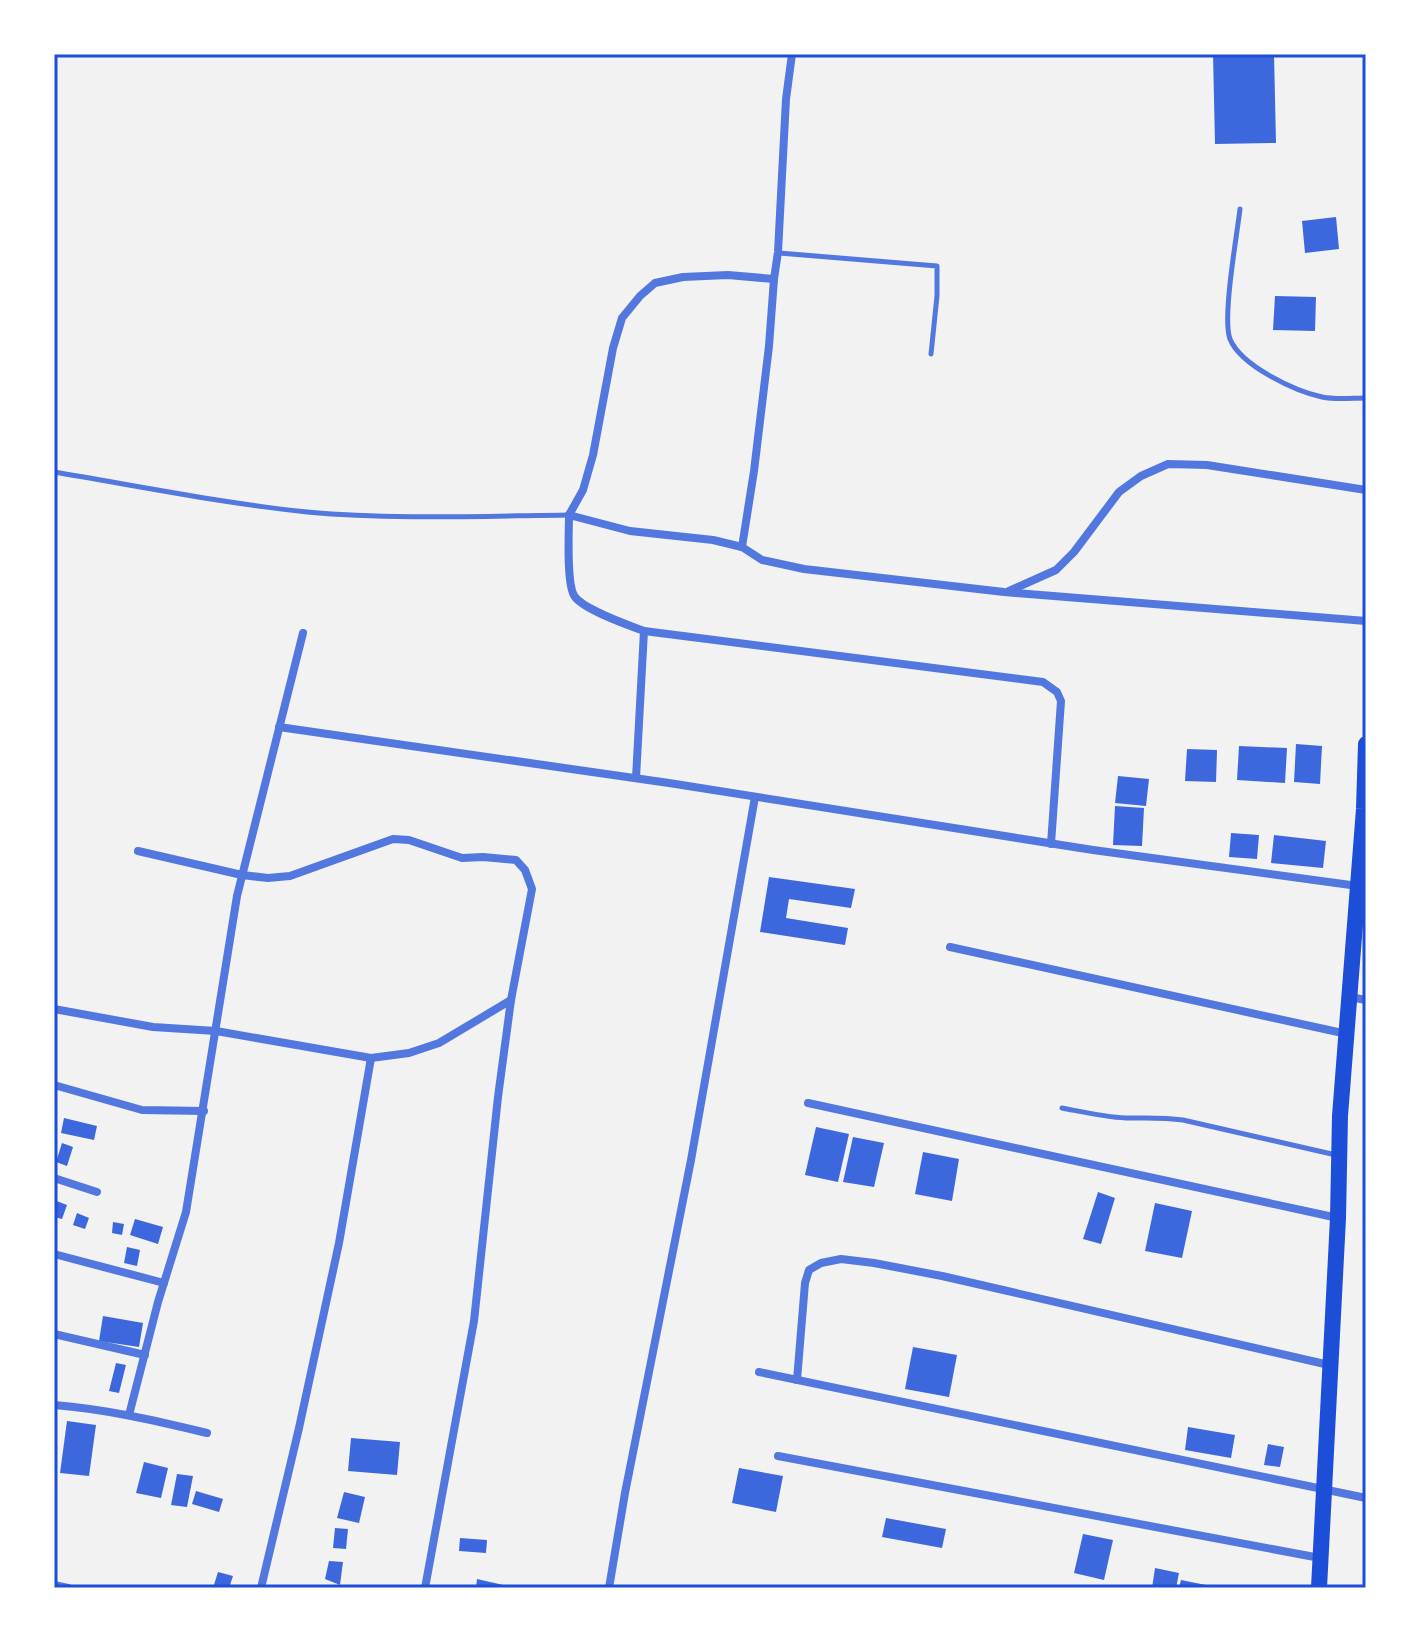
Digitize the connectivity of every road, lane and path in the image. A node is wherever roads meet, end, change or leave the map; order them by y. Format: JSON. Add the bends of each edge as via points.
{"nodes":[{"id":1,"x":792,"y":54,"type":"edge"},
{"id":2,"x":1240,"y":209,"type":"dead end"},
{"id":3,"x":778,"y":252,"type":"junction"},
{"id":4,"x":774,"y":279,"type":"junction"},
{"id":5,"x":931,"y":354,"type":"dead end"},
{"id":6,"x":1366,"y":398,"type":"edge"},
{"id":7,"x":54,"y":472,"type":"edge"},
{"id":8,"x":1366,"y":490,"type":"edge"},
{"id":9,"x":569,"y":515,"type":"junction"},
{"id":10,"x":742,"y":547,"type":"junction"},
{"id":11,"x":1004,"y":592,"type":"junction"},
{"id":12,"x":1366,"y":621,"type":"edge"},
{"id":13,"x":644,"y":631,"type":"junction"},
{"id":14,"x":303,"y":633,"type":"dead end"},
{"id":15,"x":279,"y":727,"type":"junction"},
{"id":16,"x":1366,"y":744,"type":"edge"},
{"id":17,"x":636,"y":778,"type":"junction"},
{"id":18,"x":755,"y":797,"type":"junction"},
{"id":19,"x":1051,"y":844,"type":"junction"},
{"id":20,"x":138,"y":851,"type":"dead end"},
{"id":21,"x":242,"y":875,"type":"junction"},
{"id":22,"x":1358,"y":886,"type":"junction"},
{"id":23,"x":950,"y":947,"type":"dead end"},
{"id":24,"x":1358,"y":999,"type":"edge"},
{"id":25,"x":511,"y":1000,"type":"junction"},
{"id":26,"x":54,"y":1009,"type":"edge"},
{"id":27,"x":216,"y":1031,"type":"junction"},
{"id":28,"x":1347,"y":1034,"type":"junction"},
{"id":29,"x":371,"y":1058,"type":"junction"},
{"id":30,"x":54,"y":1085,"type":"edge"},
{"id":31,"x":808,"y":1103,"type":"dead end"},
{"id":32,"x":1062,"y":1108,"type":"dead end"},
{"id":33,"x":204,"y":1111,"type":"junction"},
{"id":34,"x":1339,"y":1156,"type":"junction"},
{"id":35,"x":54,"y":1178,"type":"edge"},
{"id":36,"x":97,"y":1192,"type":"dead end"},
{"id":37,"x":1338,"y":1218,"type":"junction"},
{"id":38,"x":54,"y":1254,"type":"edge"},
{"id":39,"x":164,"y":1283,"type":"junction"},
{"id":40,"x":54,"y":1334,"type":"edge"},
{"id":41,"x":145,"y":1355,"type":"junction"},
{"id":42,"x":1329,"y":1365,"type":"junction"},
{"id":43,"x":759,"y":1372,"type":"dead end"},
{"id":44,"x":797,"y":1380,"type":"junction"},
{"id":45,"x":54,"y":1405,"type":"edge"},
{"id":46,"x":129,"y":1415,"type":"junction"},
{"id":47,"x":207,"y":1433,"type":"dead end"},
{"id":48,"x":778,"y":1456,"type":"dead end"},
{"id":49,"x":1323,"y":1488,"type":"junction"},
{"id":50,"x":1366,"y":1498,"type":"edge"},
{"id":51,"x":1320,"y":1558,"type":"junction"},
{"id":52,"x":54,"y":1585,"type":"edge"},
{"id":53,"x":68,"y":1588,"type":"edge"},
{"id":54,"x":261,"y":1588,"type":"edge"},
{"id":55,"x":425,"y":1588,"type":"edge"},
{"id":56,"x":609,"y":1588,"type":"edge"},
{"id":57,"x":1319,"y":1588,"type":"edge"}],
"edges":[{"from":1,"to":3,"type":"street"},
{"from":2,"to":6,"type":"lane","via":[[1229,338],[1256,368],[1289,385],[1323,397]]},
{"from":3,"to":4,"type":"street"},
{"from":3,"to":5,"type":"lane","via":[[937,266]]},
{"from":4,"to":9,"type":"street","via":[[683,277],[655,283],[640,296],[622,318],[593,455]]},
{"from":4,"to":10,"type":"street"},
{"from":7,"to":9,"type":"lane","via":[[308,512]]},
{"from":8,"to":11,"type":"street","via":[[1207,465],[1168,464],[1119,492],[1056,570]]},
{"from":9,"to":10,"type":"street","via":[[630,531]]},
{"from":9,"to":13,"type":"street","via":[[570,586],[576,598]]},
{"from":10,"to":11,"type":"street","via":[[762,560],[804,569]]},
{"from":11,"to":12,"type":"street"},
{"from":13,"to":17,"type":"street"},
{"from":13,"to":19,"type":"street","via":[[1043,682],[1061,701]]},
{"from":14,"to":15,"type":"street"},
{"from":15,"to":17,"type":"street"},
{"from":15,"to":21,"type":"street"},
{"from":16,"to":22,"type":"main road"},
{"from":17,"to":18,"type":"street"},
{"from":18,"to":19,"type":"street"},
{"from":18,"to":56,"type":"street"},
{"from":19,"to":22,"type":"street"},
{"from":20,"to":21,"type":"street"},
{"from":21,"to":25,"type":"street","via":[[290,876],[393,839],[462,858],[516,860],[532,889]]},
{"from":21,"to":27,"type":"street"},
{"from":22,"to":24,"type":"main road"},
{"from":23,"to":28,"type":"street"},
{"from":24,"to":28,"type":"main road"},
{"from":25,"to":29,"type":"street","via":[[439,1043]]},
{"from":25,"to":55,"type":"street","via":[[474,1321]]},
{"from":26,"to":27,"type":"street","via":[[153,1027]]},
{"from":27,"to":29,"type":"street"},
{"from":27,"to":33,"type":"street"},
{"from":28,"to":34,"type":"main road"},
{"from":29,"to":54,"type":"street","via":[[339,1243]]},
{"from":30,"to":33,"type":"street","via":[[142,1110]]},
{"from":31,"to":37,"type":"street"},
{"from":32,"to":34,"type":"lane","via":[[1127,1118],[1160,1116]]},
{"from":33,"to":39,"type":"street","via":[[186,1212]]},
{"from":34,"to":37,"type":"main road"},
{"from":35,"to":36,"type":"street"},
{"from":37,"to":42,"type":"main road"},
{"from":38,"to":39,"type":"street"},
{"from":39,"to":41,"type":"street"},
{"from":40,"to":41,"type":"street"},
{"from":41,"to":46,"type":"street"},
{"from":42,"to":44,"type":"street","via":[[942,1276],[841,1259],[809,1270]]},
{"from":42,"to":49,"type":"main road"},
{"from":43,"to":44,"type":"street"},
{"from":44,"to":49,"type":"street"},
{"from":45,"to":46,"type":"street"},
{"from":46,"to":47,"type":"street"},
{"from":48,"to":51,"type":"street"},
{"from":49,"to":50,"type":"street"},
{"from":49,"to":51,"type":"main road"},
{"from":51,"to":57,"type":"main road"},
{"from":52,"to":53,"type":"street"}]}
